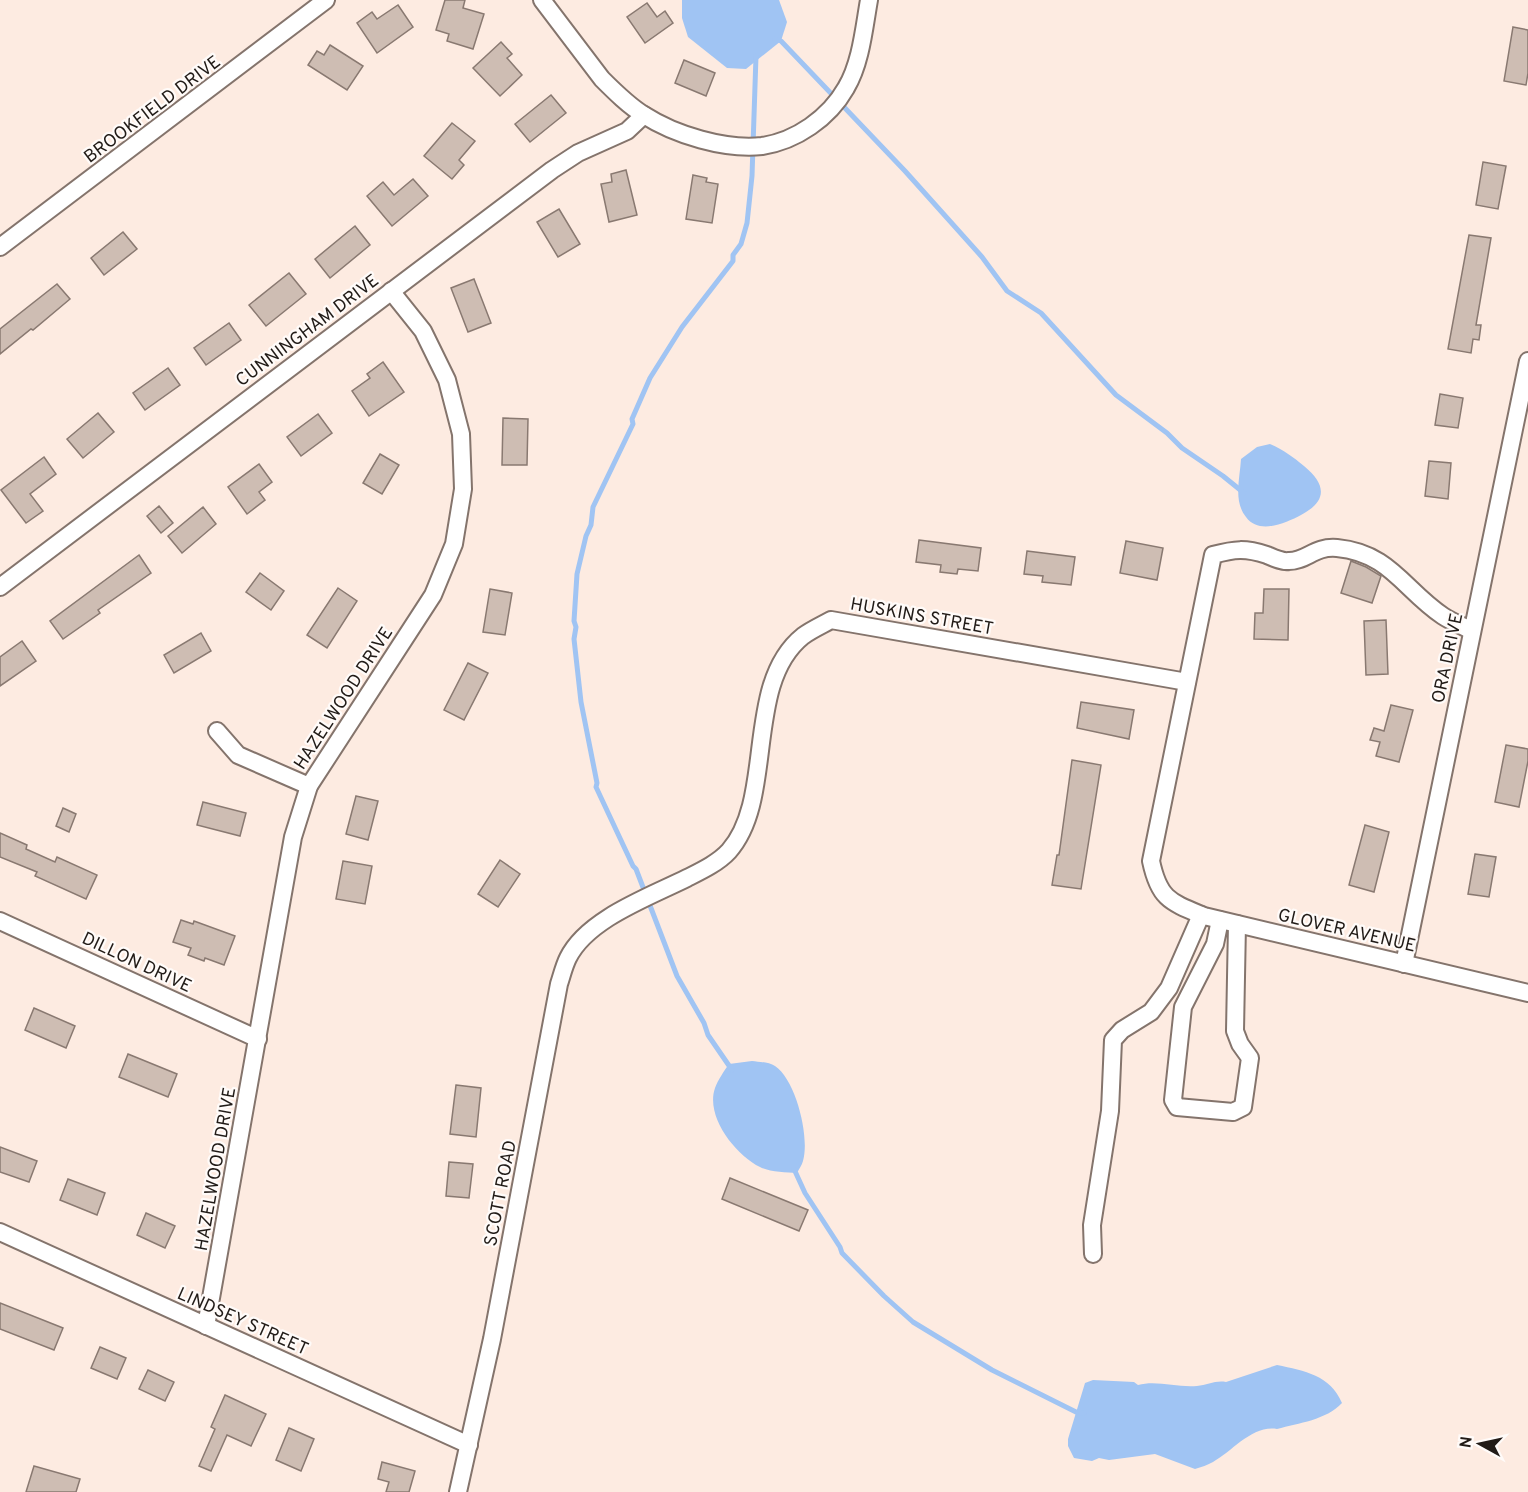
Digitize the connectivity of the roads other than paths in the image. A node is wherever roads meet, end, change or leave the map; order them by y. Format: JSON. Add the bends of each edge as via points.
{"nodes":[{"id":1,"x":326,"y":0,"type":"edge"},
{"id":2,"x":542,"y":0,"type":"edge"},
{"id":3,"x":869,"y":0,"type":"edge"},
{"id":4,"x":644,"y":115,"type":"junction"},
{"id":5,"x":0,"y":247,"type":"edge"},
{"id":6,"x":391,"y":291,"type":"junction"},
{"id":7,"x":1528,"y":361,"type":"edge"},
{"id":8,"x":0,"y":587,"type":"edge"},
{"id":9,"x":1472,"y":631,"type":"junction"},
{"id":10,"x":1187,"y":682,"type":"junction"},
{"id":11,"x":217,"y":731,"type":"dead end"},
{"id":12,"x":309,"y":786,"type":"junction"},
{"id":13,"x":1201,"y":915,"type":"junction"},
{"id":14,"x":609,"y":917,"type":"joint"},
{"id":15,"x":1220,"y":920,"type":"junction"},
{"id":16,"x":0,"y":921,"type":"edge"},
{"id":17,"x":1237,"y":924,"type":"junction"},
{"id":18,"x":1404,"y":964,"type":"junction"},
{"id":19,"x":1528,"y":993,"type":"edge"},
{"id":20,"x":258,"y":1039,"type":"junction"},
{"id":21,"x":0,"y":1232,"type":"edge"},
{"id":22,"x":1093,"y":1254,"type":"dead end"},
{"id":23,"x":206,"y":1326,"type":"junction"},
{"id":24,"x":469,"y":1445,"type":"junction"},
{"id":25,"x":458,"y":1492,"type":"edge"}],
"edges":[{"from":1,"to":5,"type":"street","name":"BROOKFIELD DRIVE"},
{"from":2,"to":4,"type":"street","via":[[602,80]]},
{"from":3,"to":4,"type":"street","via":[[859,54],[847,87],[825,116],[796,135],[762,146],[725,145],[677,132]]},
{"from":4,"to":6,"type":"street","name":"CUNNINGHAM DRIVE","via":[[627,131],[578,153],[552,170]]},
{"from":6,"to":8,"type":"street","name":"CUNNINGHAM DRIVE"},
{"from":6,"to":12,"type":"street","name":"HAZELWOOD DRIVE","via":[[423,331],[447,380],[461,434],[463,489],[454,544],[433,595]]},
{"from":7,"to":9,"type":"street","name":"ORA DRIVE"},
{"from":9,"to":10,"type":"street","via":[[1443,616],[1381,562],[1359,552],[1323,548],[1288,562],[1238,549],[1213,555]]},
{"from":9,"to":18,"type":"street","name":"ORA DRIVE"},
{"from":10,"to":13,"type":"street","name":"GLOVER AVENUE","via":[[1151,861],[1155,882],[1163,893],[1176,905]]},
{"from":10,"to":14,"type":"street","name":"HUSKINS STREET","via":[[831,620],[802,637],[782,662],[767,707],[751,807],[728,852],[707,867]]},
{"from":11,"to":12,"type":"street","via":[[238,755]]},
{"from":12,"to":20,"type":"street","name":"HAZELWOOD DRIVE","via":[[294,837]]},
{"from":13,"to":15,"type":"street","name":"GLOVER AVENUE"},
{"from":13,"to":22,"type":"street","via":[[1169,988],[1151,1012],[1113,1040],[1110,1111],[1092,1225]]},
{"from":14,"to":24,"type":"street","name":"SCOTT ROAD","via":[[585,934],[568,957],[559,984]]},
{"from":15,"to":17,"type":"street","name":"GLOVER AVENUE"},
{"from":15,"to":17,"type":"street","via":[[1215,944],[1183,1007],[1173,1100],[1177,1107],[1233,1112],[1243,1107],[1250,1058],[1235,1031]]},
{"from":16,"to":20,"type":"street","name":"DILLON DRIVE"},
{"from":17,"to":18,"type":"street","name":"GLOVER AVENUE"},
{"from":18,"to":19,"type":"street","name":"GLOVER AVENUE"},
{"from":20,"to":23,"type":"street","name":"HAZELWOOD DRIVE"},
{"from":21,"to":23,"type":"street","name":"LINDSEY STREET"},
{"from":23,"to":24,"type":"street","name":"LINDSEY STREET"},
{"from":24,"to":25,"type":"street","name":"SCOTT ROAD"}]}
